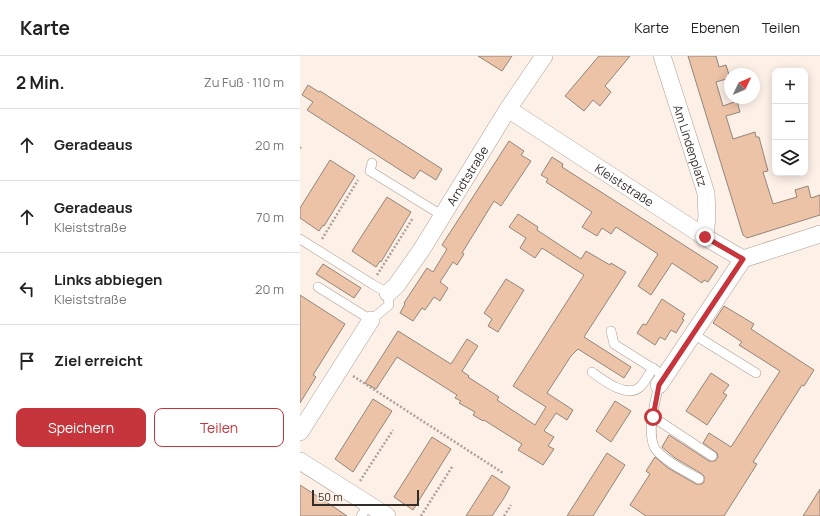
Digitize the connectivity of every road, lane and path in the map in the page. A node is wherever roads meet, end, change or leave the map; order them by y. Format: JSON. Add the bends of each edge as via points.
{"nodes":[{"id":1,"x":544,"y":56,"type":"edge"},
{"id":2,"x":662,"y":56,"type":"edge"},
{"id":3,"x":508,"y":109,"type":"junction"},
{"id":4,"x":372,"y":163,"type":"dead end"},
{"id":5,"x":358,"y":180,"type":"dead end"},
{"id":6,"x":443,"y":216,"type":"junction"},
{"id":7,"x":413,"y":218,"type":"dead end"},
{"id":8,"x":820,"y":234,"type":"edge"},
{"id":9,"x":705,"y":237,"type":"junction"},
{"id":10,"x":300,"y":239,"type":"edge"},
{"id":11,"x":316,"y":249,"type":"junction"},
{"id":12,"x":743,"y":259,"type":"junction"},
{"id":13,"x":372,"y":284,"type":"junction"},
{"id":14,"x":318,"y":287,"type":"dead end"},
{"id":15,"x":388,"y":293,"type":"junction"},
{"id":16,"x":371,"y":320,"type":"junction"},
{"id":17,"x":611,"y":331,"type":"dead end"},
{"id":18,"x":693,"y":334,"type":"junction"},
{"id":19,"x":340,"y":369,"type":"junction"},
{"id":20,"x":592,"y":372,"type":"dead end"},
{"id":21,"x":756,"y":373,"type":"dead end"},
{"id":22,"x":659,"y":376,"type":"junction"},
{"id":23,"x":653,"y":417,"type":"junction"},
{"id":24,"x":393,"y":430,"type":"dead end"},
{"id":25,"x":300,"y":432,"type":"edge"},
{"id":26,"x":712,"y":456,"type":"dead end"},
{"id":27,"x":300,"y":461,"type":"edge"},
{"id":28,"x":452,"y":467,"type":"dead end"},
{"id":29,"x":503,"y":473,"type":"dead end"},
{"id":30,"x":699,"y":479,"type":"dead end"},
{"id":31,"x":352,"y":494,"type":"junction"},
{"id":32,"x":511,"y":505,"type":"dead end"},
{"id":33,"x":365,"y":510,"type":"edge"},
{"id":34,"x":387,"y":516,"type":"edge"},
{"id":35,"x":421,"y":516,"type":"edge"},
{"id":36,"x":504,"y":516,"type":"edge"}],
"edges":[{"from":1,"to":3,"type":"street","name":"Arndtstraße"},
{"from":2,"to":9,"type":"street","name":"Am Lindenplatz","via":[[706,193],[708,216]]},
{"from":3,"to":6,"type":"street","name":"Arndtstraße"},
{"from":3,"to":9,"type":"street","name":"Kleiststraße"},
{"from":4,"to":6,"type":"lane","via":[[370,171]]},
{"from":5,"to":11,"type":"path"},
{"from":6,"to":15,"type":"street","name":"Arndtstraße","via":[[396,286]]},
{"from":7,"to":13,"type":"path"},
{"from":8,"to":12,"type":"street"},
{"from":9,"to":12,"type":"street","name":"Kleiststraße"},
{"from":10,"to":11,"type":"lane"},
{"from":11,"to":13,"type":"lane"},
{"from":12,"to":18,"type":"street"},
{"from":13,"to":15,"type":"lane"},
{"from":14,"to":16,"type":"lane"},
{"from":15,"to":16,"type":"lane","name":"Arndtstraße","via":[[389,304]]},
{"from":16,"to":19,"type":"street","name":"Arndtstraße"},
{"from":17,"to":22,"type":"lane","via":[[614,344]]},
{"from":18,"to":21,"type":"lane"},
{"from":18,"to":22,"type":"street"},
{"from":19,"to":25,"type":"street","name":"Arndtstraße"},
{"from":19,"to":29,"type":"path"},
{"from":20,"to":22,"type":"lane","via":[[617,388],[632,390]]},
{"from":22,"to":23,"type":"lane"},
{"from":23,"to":26,"type":"lane"},
{"from":23,"to":30,"type":"lane","via":[[651,436],[656,451]]},
{"from":24,"to":31,"type":"path"},
{"from":27,"to":31,"type":"street"},
{"from":28,"to":35,"type":"path"},
{"from":31,"to":33,"type":"street"},
{"from":32,"to":36,"type":"path"},
{"from":33,"to":34,"type":"street"}]}
